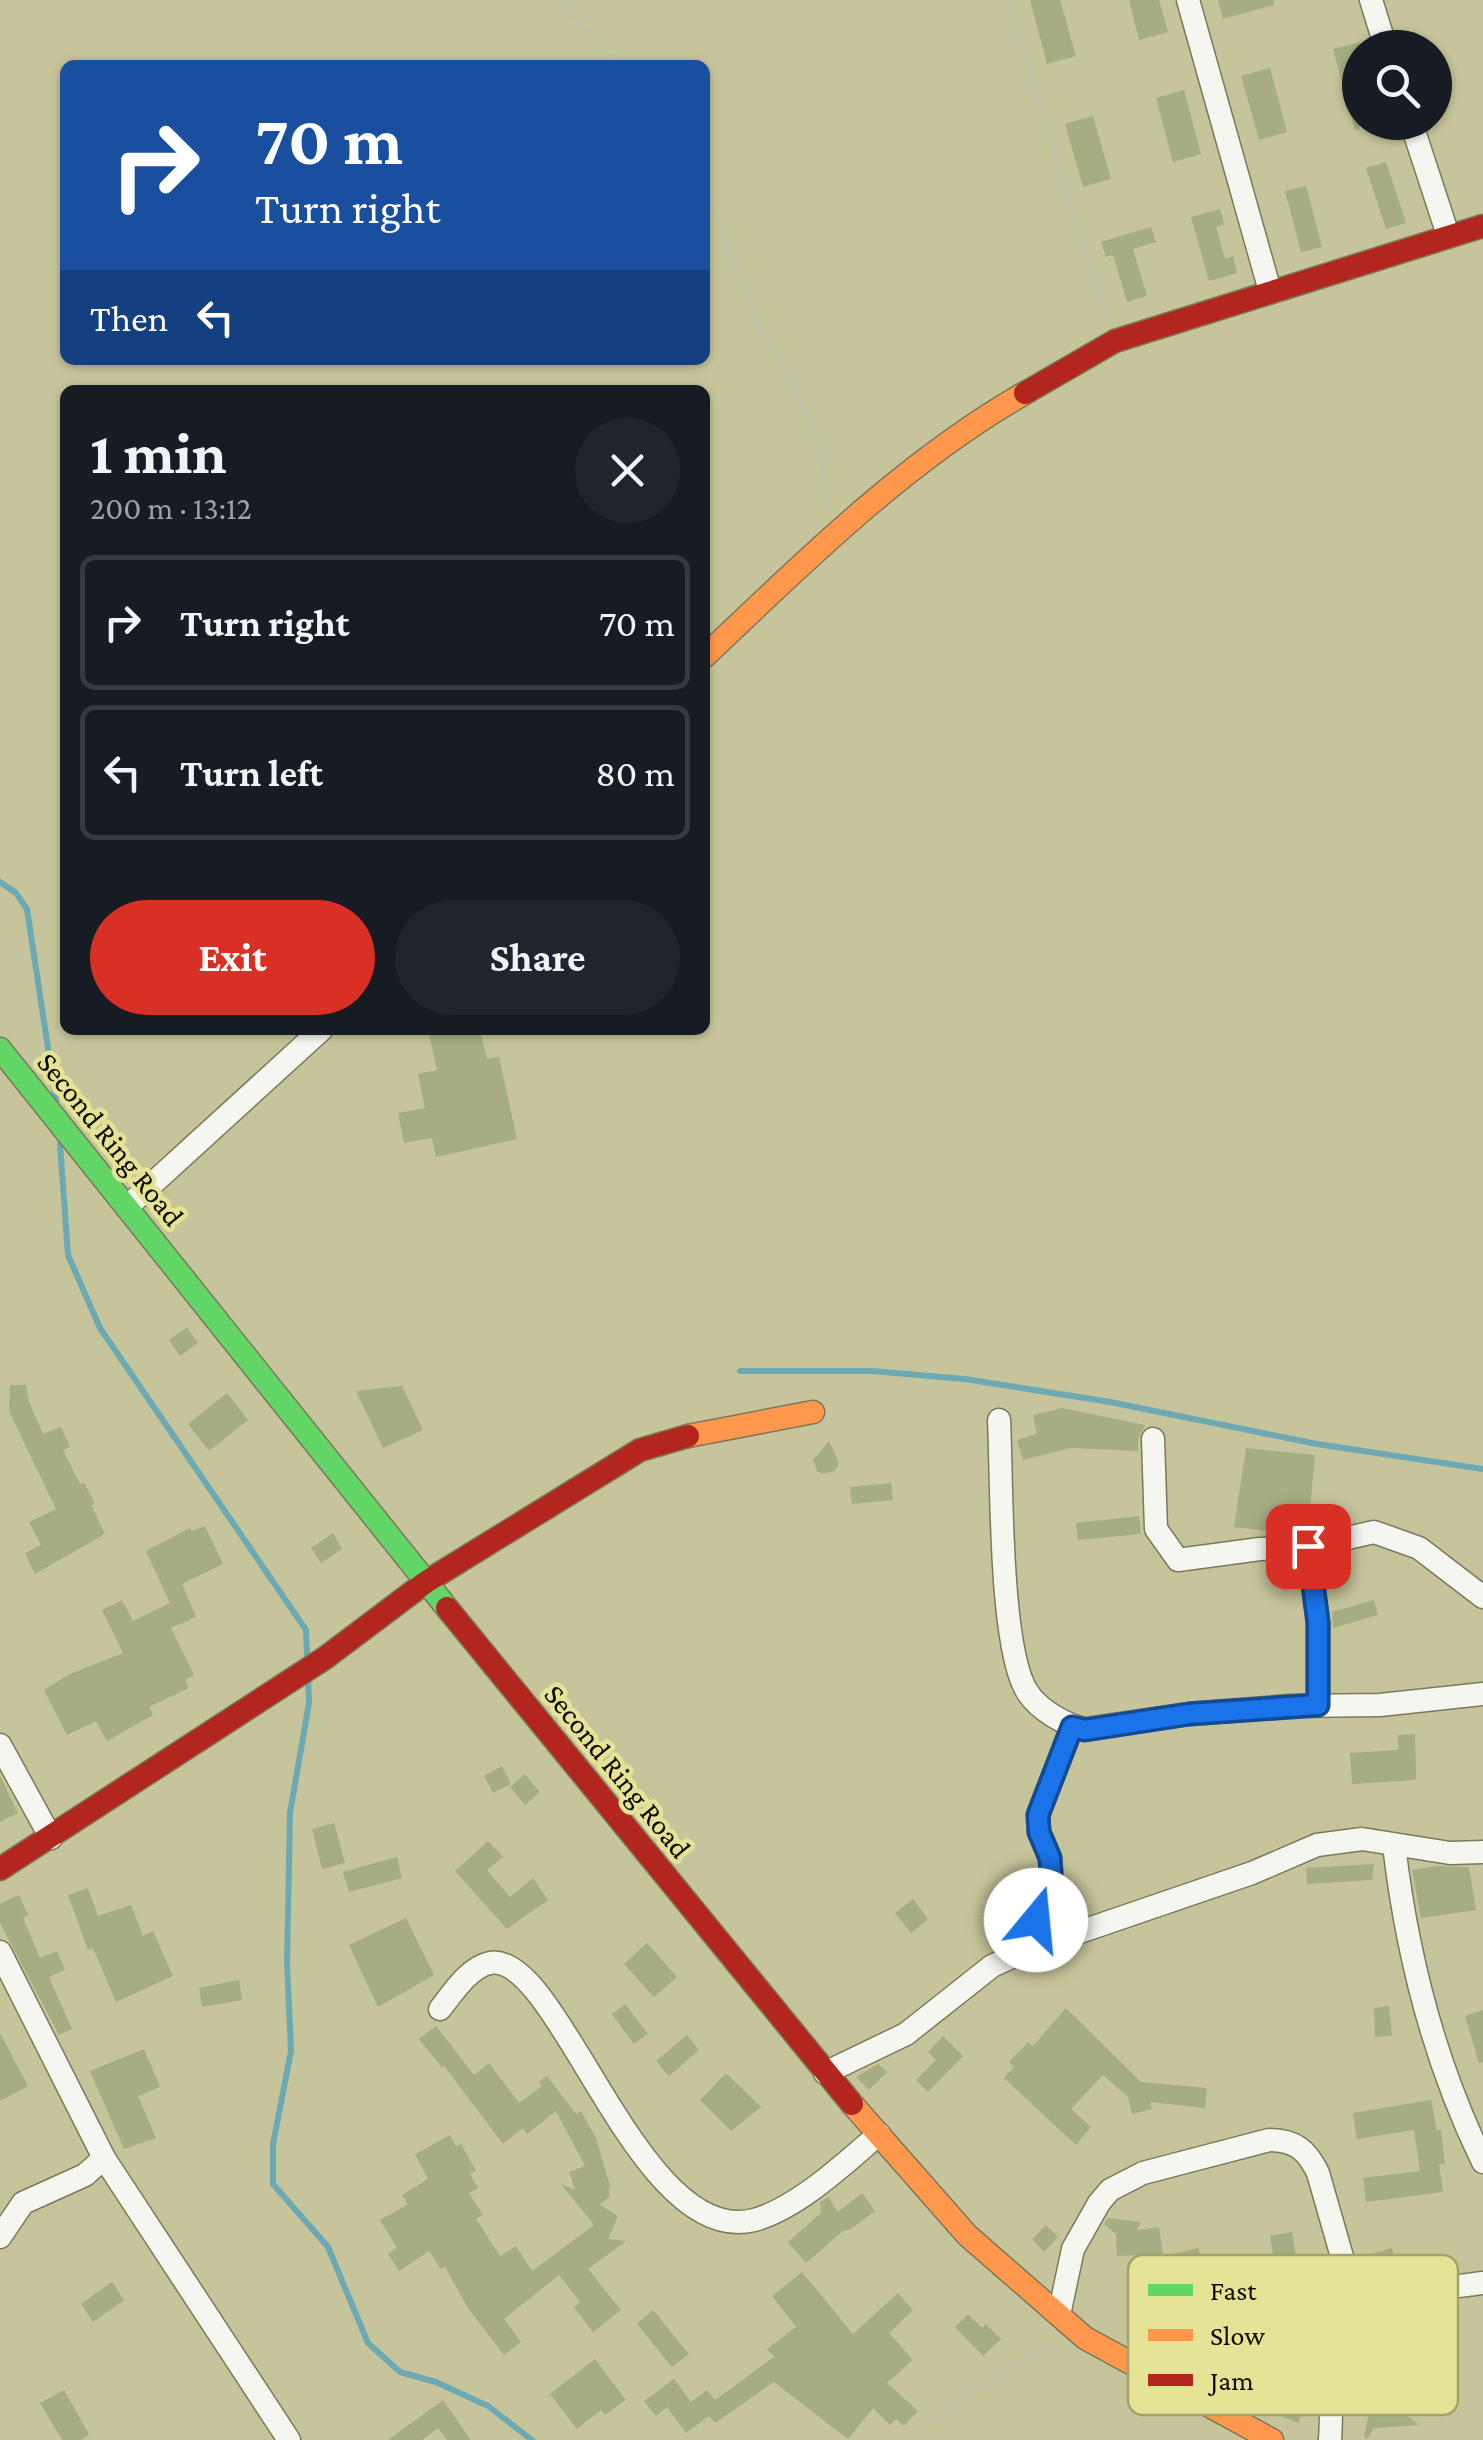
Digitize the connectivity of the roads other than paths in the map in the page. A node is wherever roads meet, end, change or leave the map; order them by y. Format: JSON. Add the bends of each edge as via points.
{"nodes":[{"id":1,"x":1188,"y":0,"type":"edge"},
{"id":2,"x":1371,"y":0,"type":"edge"},
{"id":3,"x":1380,"y":30,"type":"edge"},
{"id":4,"x":1417,"y":140,"type":"edge"},
{"id":5,"x":1483,"y":226,"type":"edge"},
{"id":6,"x":1448,"y":235,"type":"junction"},
{"id":7,"x":1270,"y":291,"type":"junction"},
{"id":8,"x":710,"y":651,"type":"edge"},
{"id":9,"x":316,"y":1035,"type":"edge"},
{"id":10,"x":0,"y":1049,"type":"edge"},
{"id":11,"x":128,"y":1206,"type":"junction"},
{"id":12,"x":814,"y":1412,"type":"dead end"},
{"id":13,"x":999,"y":1420,"type":"dead end"},
{"id":14,"x":1153,"y":1439,"type":"dead end"},
{"id":15,"x":1308,"y":1546,"type":"junction"},
{"id":16,"x":426,"y":1582,"type":"junction"},
{"id":17,"x":1483,"y":1597,"type":"edge"},
{"id":18,"x":1483,"y":1694,"type":"edge"},
{"id":19,"x":1318,"y":1705,"type":"junction"},
{"id":20,"x":1072,"y":1727,"type":"junction"},
{"id":21,"x":0,"y":1745,"type":"edge"},
{"id":22,"x":51,"y":1838,"type":"junction"},
{"id":23,"x":1394,"y":1845,"type":"junction"},
{"id":24,"x":1483,"y":1852,"type":"edge"},
{"id":25,"x":0,"y":1869,"type":"edge"},
{"id":26,"x":1027,"y":1950,"type":"junction"},
{"id":27,"x":0,"y":1952,"type":"edge"},
{"id":28,"x":440,"y":2009,"type":"dead end"},
{"id":29,"x":825,"y":2073,"type":"junction"},
{"id":30,"x":879,"y":2134,"type":"junction"},
{"id":31,"x":104,"y":2158,"type":"junction"},
{"id":32,"x":1483,"y":2162,"type":"edge"},
{"id":33,"x":0,"y":2237,"type":"edge"},
{"id":34,"x":1342,"y":2255,"type":"edge"},
{"id":35,"x":1483,"y":2283,"type":"edge"},
{"id":36,"x":1458,"y":2288,"type":"edge"},
{"id":37,"x":1059,"y":2315,"type":"junction"},
{"id":38,"x":1128,"y":2361,"type":"edge"},
{"id":39,"x":1224,"y":2415,"type":"edge"},
{"id":40,"x":1331,"y":2415,"type":"edge"},
{"id":41,"x":289,"y":2440,"type":"edge"},
{"id":42,"x":1269,"y":2440,"type":"edge"},
{"id":43,"x":1330,"y":2440,"type":"edge"}],
"edges":[{"from":1,"to":7,"type":"street"},
{"from":2,"to":3,"type":"street"},
{"from":4,"to":6,"type":"street"},
{"from":5,"to":6,"type":"main road"},
{"from":6,"to":7,"type":"main road"},
{"from":7,"to":8,"type":"main road","via":[[1115,341],[984,417],[830,538]]},
{"from":9,"to":11,"type":"street"},
{"from":10,"to":11,"type":"main road","name":"Second Ring Road"},
{"from":11,"to":16,"type":"main road","name":"Second Ring Road"},
{"from":12,"to":16,"type":"main road","via":[[640,1450]]},
{"from":13,"to":20,"type":"street","via":[[1006,1584],[1019,1673],[1028,1694]]},
{"from":14,"to":15,"type":"street","via":[[1156,1529],[1178,1560]]},
{"from":15,"to":17,"type":"street","via":[[1374,1532],[1419,1548]]},
{"from":15,"to":19,"type":"street","via":[[1318,1622]]},
{"from":16,"to":22,"type":"main road","via":[[325,1658]]},
{"from":16,"to":29,"type":"main road","name":"Second Ring Road"},
{"from":18,"to":19,"type":"street"},
{"from":19,"to":20,"type":"street"},
{"from":20,"to":26,"type":"street","via":[[1038,1815],[1051,1873]]},
{"from":21,"to":22,"type":"street"},
{"from":22,"to":25,"type":"main road"},
{"from":23,"to":24,"type":"street"},
{"from":23,"to":26,"type":"street","via":[[1362,1839],[1317,1845]]},
{"from":23,"to":32,"type":"street","via":[[1428,2023]]},
{"from":26,"to":29,"type":"street","via":[[992,1966],[884,2047]]},
{"from":27,"to":31,"type":"street"},
{"from":28,"to":30,"type":"street","via":[[477,1969],[508,1964],[532,1984],[666,2184],[729,2222],[776,2212]]},
{"from":29,"to":30,"type":"main road","name":"Second Ring Road"},
{"from":30,"to":37,"type":"main road","name":"Second Ring Road","via":[[967,2235]]},
{"from":31,"to":33,"type":"street","via":[[85,2175],[22,2203]]},
{"from":31,"to":41,"type":"street"},
{"from":34,"to":37,"type":"street","via":[[1310,2156],[1284,2140],[1269,2140],[1143,2173],[1110,2190],[1073,2249]]},
{"from":35,"to":36,"type":"street"},
{"from":37,"to":38,"type":"main road","name":"Second Ring Road"},
{"from":39,"to":42,"type":"main road","name":"Second Ring Road"},
{"from":40,"to":43,"type":"street"}]}
